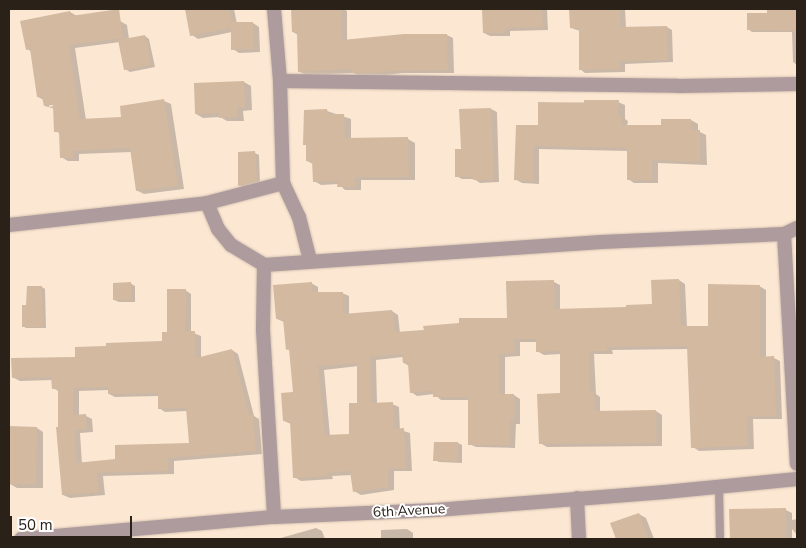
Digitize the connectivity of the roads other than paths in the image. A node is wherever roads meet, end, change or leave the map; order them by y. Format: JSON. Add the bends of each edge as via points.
{"nodes":[{"id":1,"x":274,"y":9,"type":"edge"},
{"id":2,"x":280,"y":80,"type":"junction"},
{"id":3,"x":797,"y":84,"type":"edge"},
{"id":4,"x":283,"y":183,"type":"junction"},
{"id":5,"x":207,"y":203,"type":"junction"},
{"id":6,"x":9,"y":225,"type":"edge"},
{"id":7,"x":791,"y":231,"type":"edge"},
{"id":8,"x":310,"y":260,"type":"junction"},
{"id":9,"x":264,"y":265,"type":"junction"},
{"id":10,"x":797,"y":464,"type":"edge"},
{"id":11,"x":797,"y":480,"type":"edge"},
{"id":12,"x":719,"y":487,"type":"junction"},
{"id":13,"x":577,"y":498,"type":"junction"},
{"id":14,"x":274,"y":517,"type":"junction"},
{"id":15,"x":21,"y":539,"type":"edge"},
{"id":16,"x":579,"y":539,"type":"edge"},
{"id":17,"x":720,"y":539,"type":"edge"}],
"edges":[{"from":1,"to":2,"type":"street"},
{"from":2,"to":3,"type":"street","via":[[678,86]]},
{"from":2,"to":4,"type":"street"},
{"from":4,"to":5,"type":"street"},
{"from":4,"to":8,"type":"street","via":[[299,217]]},
{"from":5,"to":6,"type":"street"},
{"from":5,"to":9,"type":"street","via":[[218,229],[231,245]]},
{"from":7,"to":8,"type":"street"},
{"from":7,"to":10,"type":"street"},
{"from":8,"to":9,"type":"street"},
{"from":9,"to":14,"type":"street","via":[[263,330]]},
{"from":11,"to":12,"type":"street","name":"6th Avenue"},
{"from":12,"to":13,"type":"street","name":"6th Avenue"},
{"from":12,"to":17,"type":"lane"},
{"from":13,"to":14,"type":"street","name":"6th Avenue","via":[[436,510]]},
{"from":13,"to":16,"type":"street"},
{"from":14,"to":15,"type":"street","name":"6th Avenue"}]}
